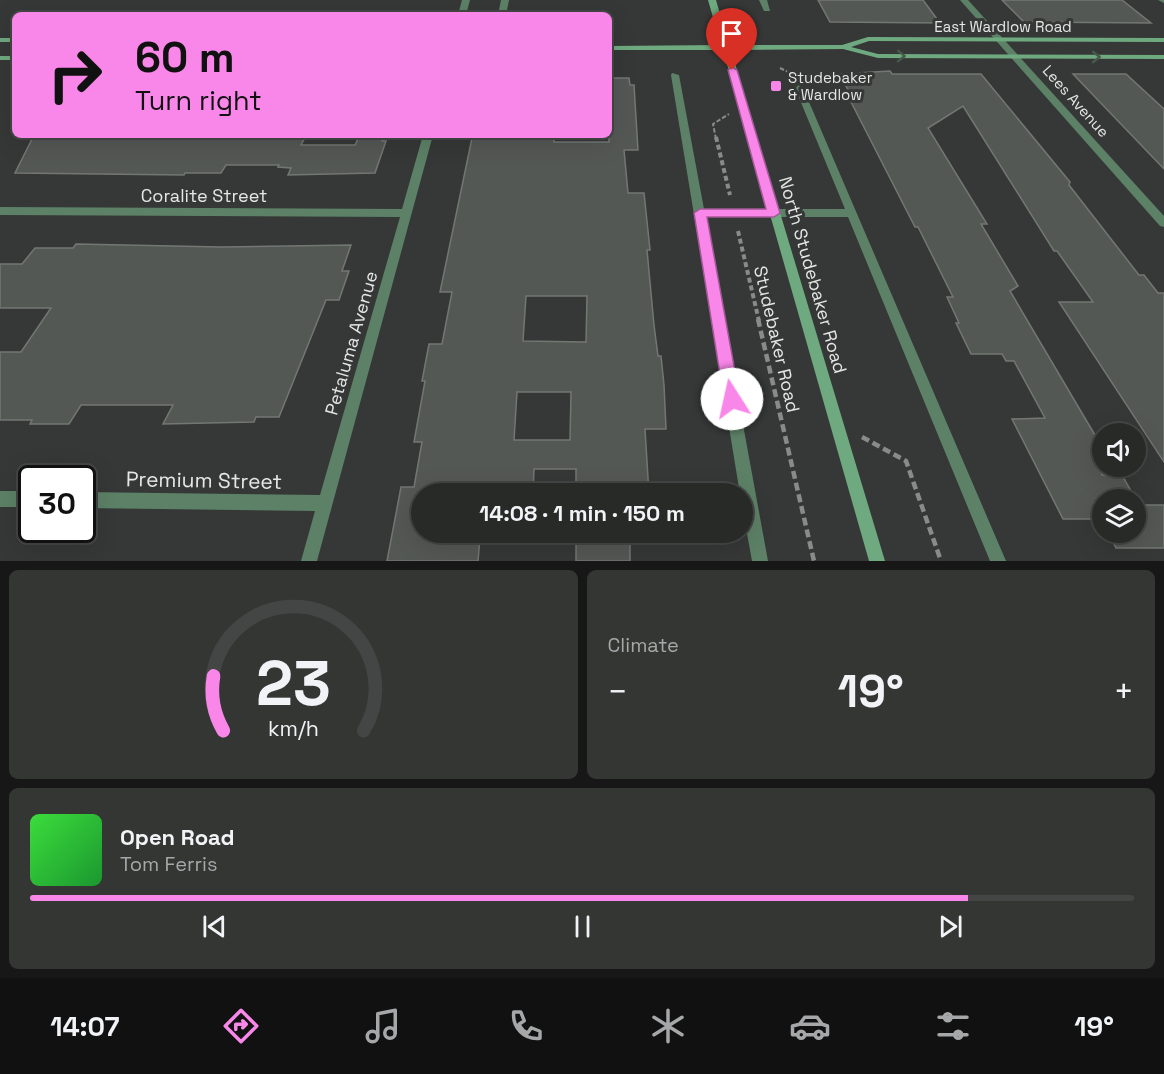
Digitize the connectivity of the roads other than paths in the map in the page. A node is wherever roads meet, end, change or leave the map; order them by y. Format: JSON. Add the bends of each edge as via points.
{"nodes":[{"id":1,"x":712,"y":0,"type":"edge"},
{"id":2,"x":763,"y":0,"type":"edge"},
{"id":3,"x":964,"y":0,"type":"edge"},
{"id":4,"x":767,"y":9,"type":"dead end"},
{"id":5,"x":1000,"y":40,"type":"junction"},
{"id":6,"x":1164,"y":40,"type":"edge"},
{"id":7,"x":726,"y":46,"type":"junction"},
{"id":8,"x":612,"y":47,"type":"edge"},
{"id":9,"x":843,"y":47,"type":"junction"},
{"id":10,"x":1016,"y":57,"type":"junction"},
{"id":11,"x":1164,"y":57,"type":"edge"},
{"id":12,"x":675,"y":75,"type":"dead end"},
{"id":13,"x":799,"y":88,"type":"dead end"},
{"id":14,"x":427,"y":138,"type":"edge"},
{"id":15,"x":0,"y":211,"type":"edge"},
{"id":16,"x":407,"y":213,"type":"junction"},
{"id":17,"x":700,"y":213,"type":"junction"},
{"id":18,"x":774,"y":213,"type":"junction"},
{"id":19,"x":853,"y":213,"type":"junction"},
{"id":20,"x":1164,"y":223,"type":"edge"},
{"id":21,"x":0,"y":499,"type":"edge"},
{"id":22,"x":18,"y":499,"type":"edge"},
{"id":23,"x":96,"y":500,"type":"edge"},
{"id":24,"x":325,"y":503,"type":"junction"},
{"id":25,"x":309,"y":561,"type":"edge"},
{"id":26,"x":760,"y":561,"type":"edge"},
{"id":27,"x":878,"y":561,"type":"edge"},
{"id":28,"x":998,"y":561,"type":"edge"}],
"edges":[{"from":1,"to":7,"type":"main road","name":"North Studebaker Road"},
{"from":2,"to":4,"type":"street"},
{"from":3,"to":5,"type":"street","name":"Lees Avenue"},
{"from":5,"to":6,"type":"main road","name":"East Wardlow Road"},
{"from":5,"to":9,"type":"main road","name":"East Wardlow Road","via":[[868,39]]},
{"from":5,"to":10,"type":"street","name":"Lees Avenue"},
{"from":7,"to":8,"type":"main road","name":"East Wardlow Road"},
{"from":7,"to":9,"type":"main road","name":"East Wardlow Road"},
{"from":7,"to":18,"type":"main road","name":"North Studebaker Road"},
{"from":9,"to":10,"type":"main road","name":"East Wardlow Road","one_way":true,"via":[[878,56]]},
{"from":10,"to":11,"type":"main road","name":"East Wardlow Road","one_way":true},
{"from":10,"to":20,"type":"street","name":"Lees Avenue"},
{"from":12,"to":17,"type":"street"},
{"from":13,"to":19,"type":"street"},
{"from":14,"to":16,"type":"street","name":"Petaluma Avenue"},
{"from":15,"to":16,"type":"street","name":"Coralite Street"},
{"from":16,"to":24,"type":"street","name":"Petaluma Avenue"},
{"from":17,"to":18,"type":"street"},
{"from":17,"to":26,"type":"street"},
{"from":18,"to":19,"type":"street"},
{"from":18,"to":27,"type":"main road","name":"North Studebaker Road"},
{"from":19,"to":28,"type":"street"},
{"from":21,"to":22,"type":"street"},
{"from":23,"to":24,"type":"street","name":"Premium Street"},
{"from":24,"to":25,"type":"street","name":"Petaluma Avenue"}]}
